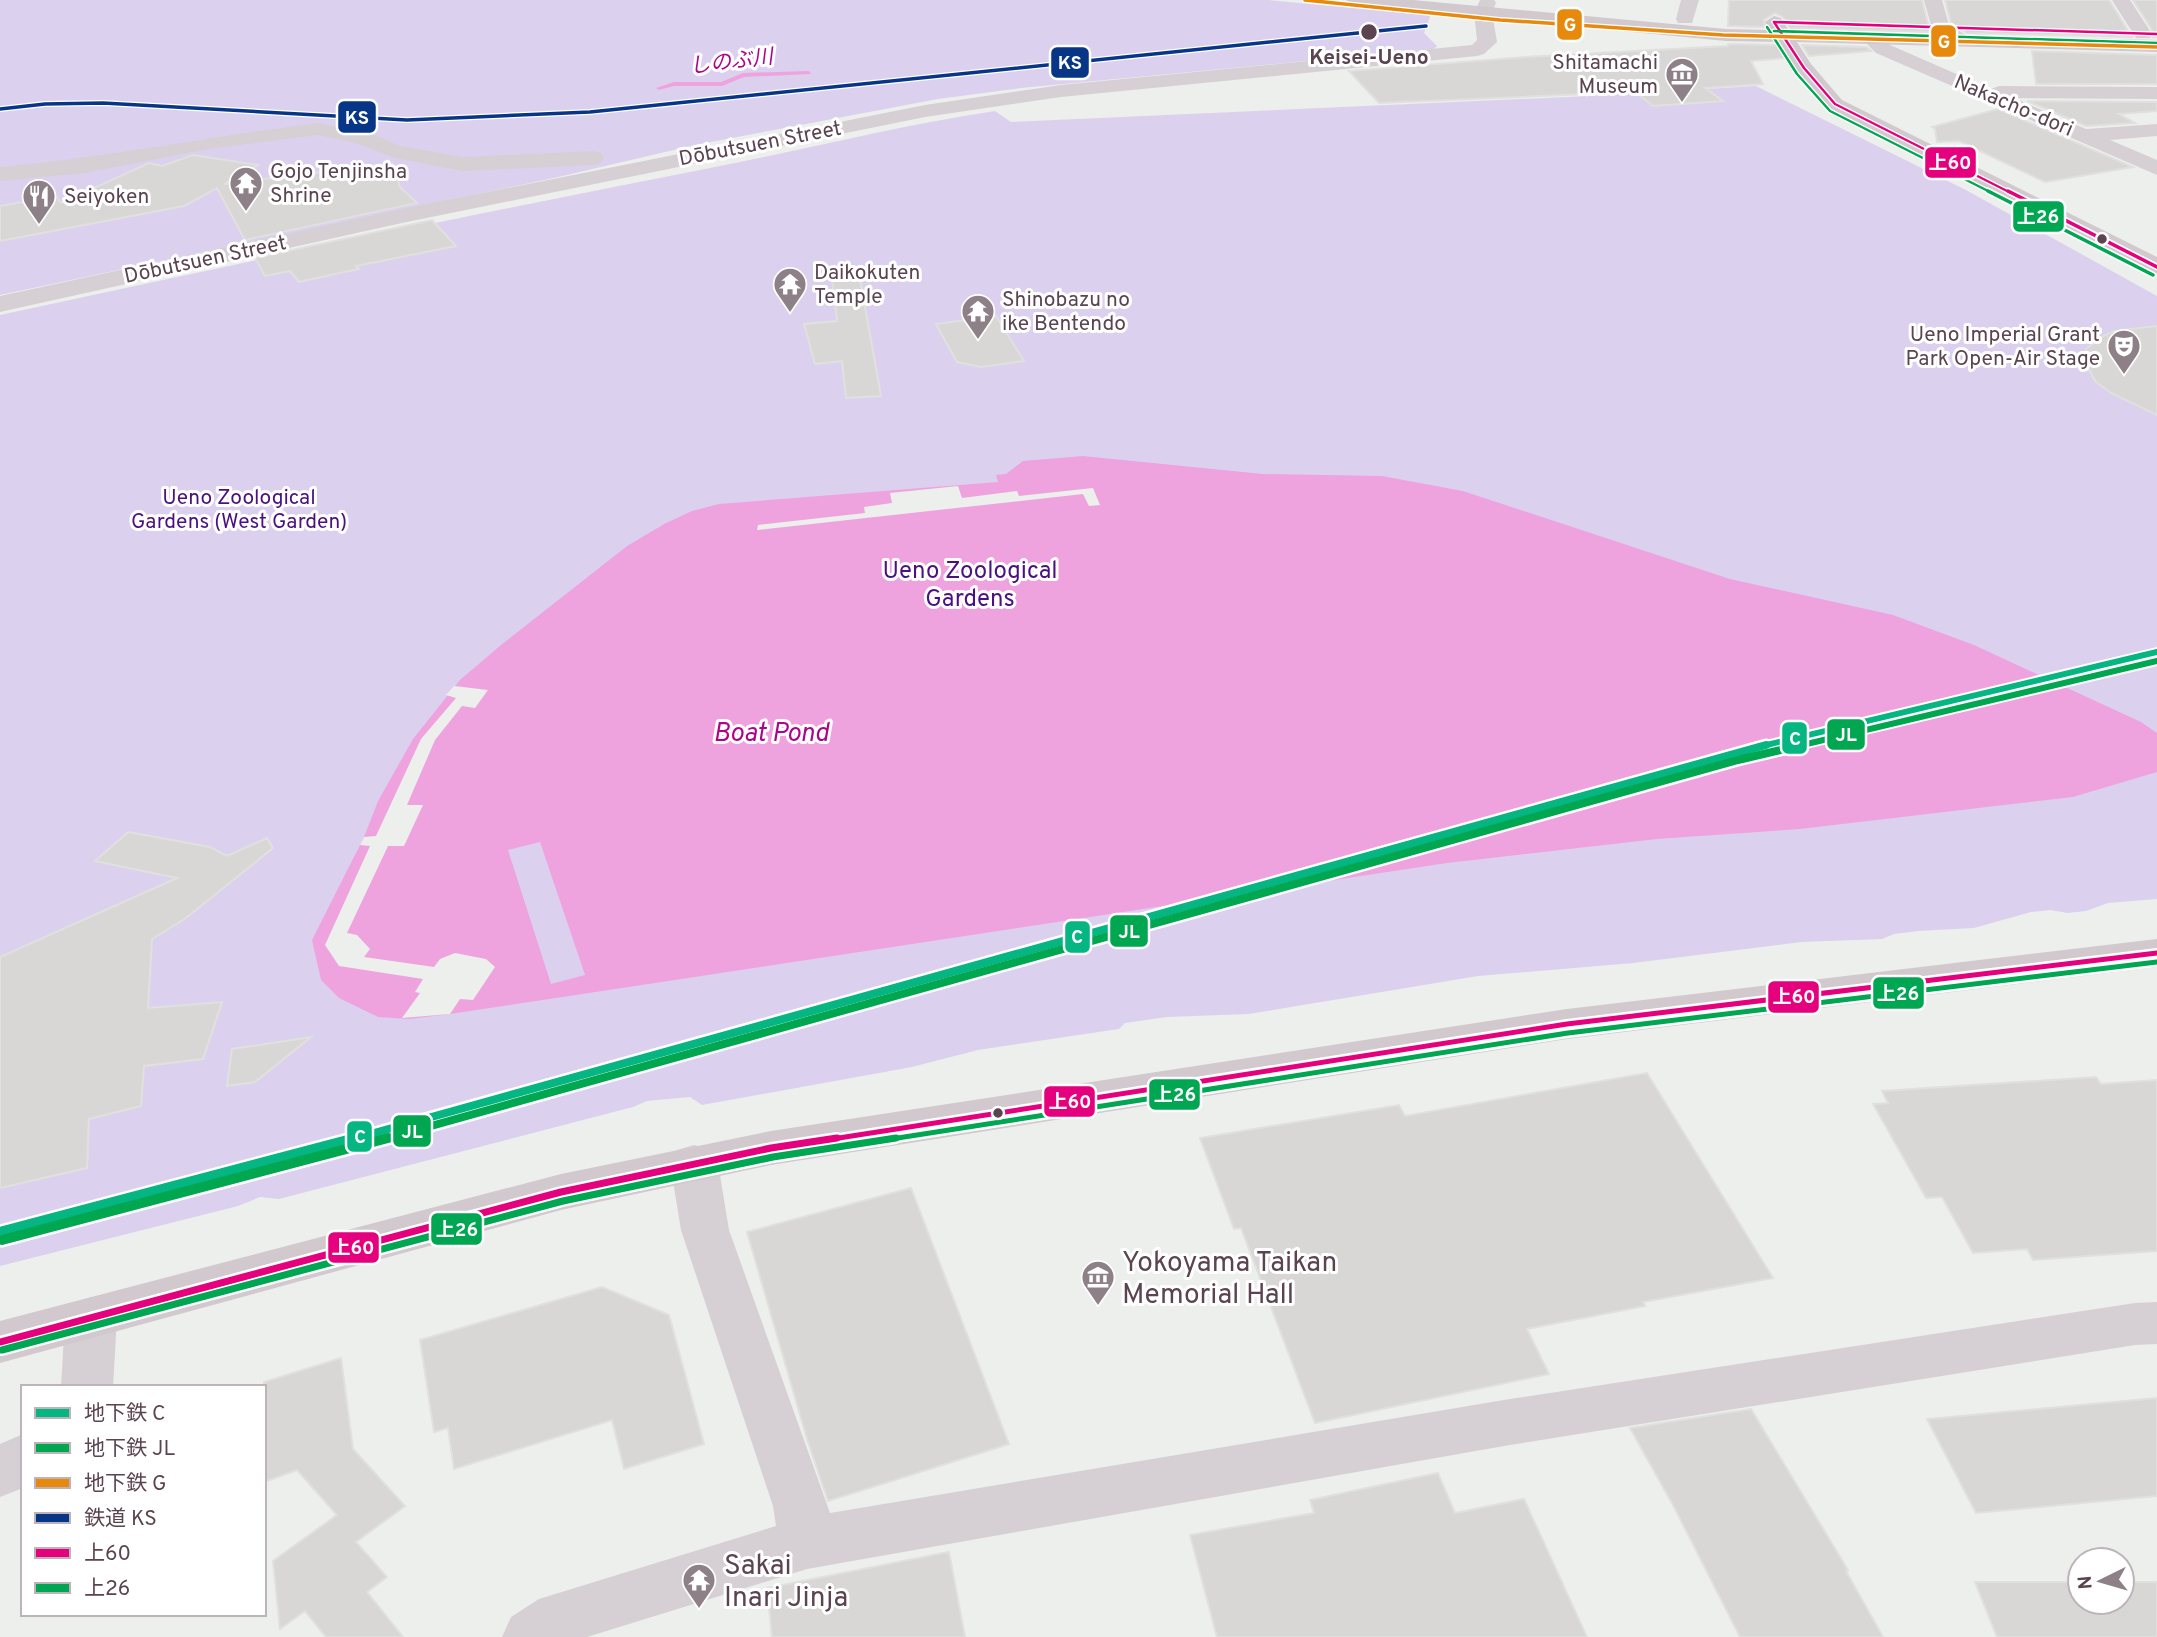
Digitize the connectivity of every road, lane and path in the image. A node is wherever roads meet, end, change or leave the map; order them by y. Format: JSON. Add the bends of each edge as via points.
{"nodes":[{"id":1,"x":1355,"y":0,"type":"edge"},
{"id":2,"x":1690,"y":0,"type":"edge"},
{"id":3,"x":1933,"y":0,"type":"edge"},
{"id":4,"x":2121,"y":0,"type":"edge"},
{"id":5,"x":1473,"y":5,"type":"edge"},
{"id":6,"x":1685,"y":19,"type":"junction"},
{"id":7,"x":1940,"y":28,"type":"junction"},
{"id":8,"x":1779,"y":30,"type":"junction"},
{"id":9,"x":1872,"y":40,"type":"junction"},
{"id":10,"x":2148,"y":40,"type":"edge"},
{"id":11,"x":1968,"y":42,"type":"junction"},
{"id":12,"x":2157,"y":63,"type":"edge"},
{"id":13,"x":1983,"y":92,"type":"junction"},
{"id":14,"x":2157,"y":93,"type":"edge"},
{"id":15,"x":2157,"y":130,"type":"edge"},
{"id":16,"x":2082,"y":135,"type":"junction"},
{"id":17,"x":790,"y":137,"type":"junction"},
{"id":18,"x":650,"y":165,"type":"junction"},
{"id":19,"x":2157,"y":168,"type":"edge"},
{"id":20,"x":0,"y":174,"type":"edge"},
{"id":21,"x":591,"y":177,"type":"junction"},
{"id":22,"x":2157,"y":267,"type":"edge"},
{"id":23,"x":0,"y":287,"type":"edge"},
{"id":24,"x":71,"y":289,"type":"junction"},
{"id":25,"x":0,"y":304,"type":"edge"},
{"id":26,"x":2157,"y":953,"type":"edge"},
{"id":27,"x":694,"y":1163,"type":"junction"},
{"id":28,"x":91,"y":1318,"type":"junction"},
{"id":29,"x":2157,"y":1323,"type":"edge"},
{"id":30,"x":0,"y":1342,"type":"edge"},
{"id":31,"x":87,"y":1385,"type":"edge"},
{"id":32,"x":21,"y":1459,"type":"edge"},
{"id":33,"x":0,"y":1473,"type":"edge"},
{"id":34,"x":807,"y":1543,"type":"junction"},
{"id":35,"x":532,"y":1637,"type":"edge"}],
"edges":[{"from":1,"to":5,"type":"main road"},
{"from":2,"to":6,"type":"street"},
{"from":3,"to":7,"type":"street"},
{"from":4,"to":10,"type":"street"},
{"from":5,"to":6,"type":"main road"},
{"from":5,"to":8,"type":"main road","via":[[1665,31]]},
{"from":5,"to":17,"type":"street","name":"Dōbutsuen Street","via":[[1487,42],[1477,50],[1062,91]]},
{"from":6,"to":8,"type":"main road"},
{"from":7,"to":8,"type":"main road"},
{"from":7,"to":10,"type":"main road"},
{"from":7,"to":11,"type":"street"},
{"from":8,"to":9,"type":"main road"},
{"from":8,"to":22,"type":"main road","via":[[1835,104]]},
{"from":9,"to":11,"type":"main road"},
{"from":9,"to":13,"type":"street","name":"Nakacho-dori"},
{"from":10,"to":11,"type":"main road"},
{"from":10,"to":12,"type":"street"},
{"from":13,"to":14,"type":"street"},
{"from":13,"to":16,"type":"street","name":"Nakacho-dori"},
{"from":15,"to":16,"type":"street"},
{"from":16,"to":19,"type":"street","name":"Nakacho-dori"},
{"from":17,"to":18,"type":"street","name":"Dōbutsuen Street"},
{"from":17,"to":21,"type":"street","via":[[784,147],[643,176]]},
{"from":18,"to":20,"type":"street","via":[[619,158],[463,164],[318,130],[273,133],[85,166]]},
{"from":18,"to":21,"type":"street","name":"Dōbutsuen Street"},
{"from":21,"to":24,"type":"street","name":"Dōbutsuen Street"},
{"from":23,"to":24,"type":"street","via":[[50,279]]},
{"from":24,"to":25,"type":"street","name":"Dōbutsuen Street"},
{"from":26,"to":27,"type":"main road","via":[[1567,1024]]},
{"from":27,"to":28,"type":"main road","via":[[561,1192]]},
{"from":27,"to":34,"type":"street","via":[[705,1230],[801,1506]]},
{"from":28,"to":30,"type":"main road"},
{"from":28,"to":31,"type":"street"},
{"from":29,"to":34,"type":"street","via":[[1504,1423]]},
{"from":32,"to":33,"type":"street"},
{"from":34,"to":35,"type":"street","via":[[559,1618]]}]}
